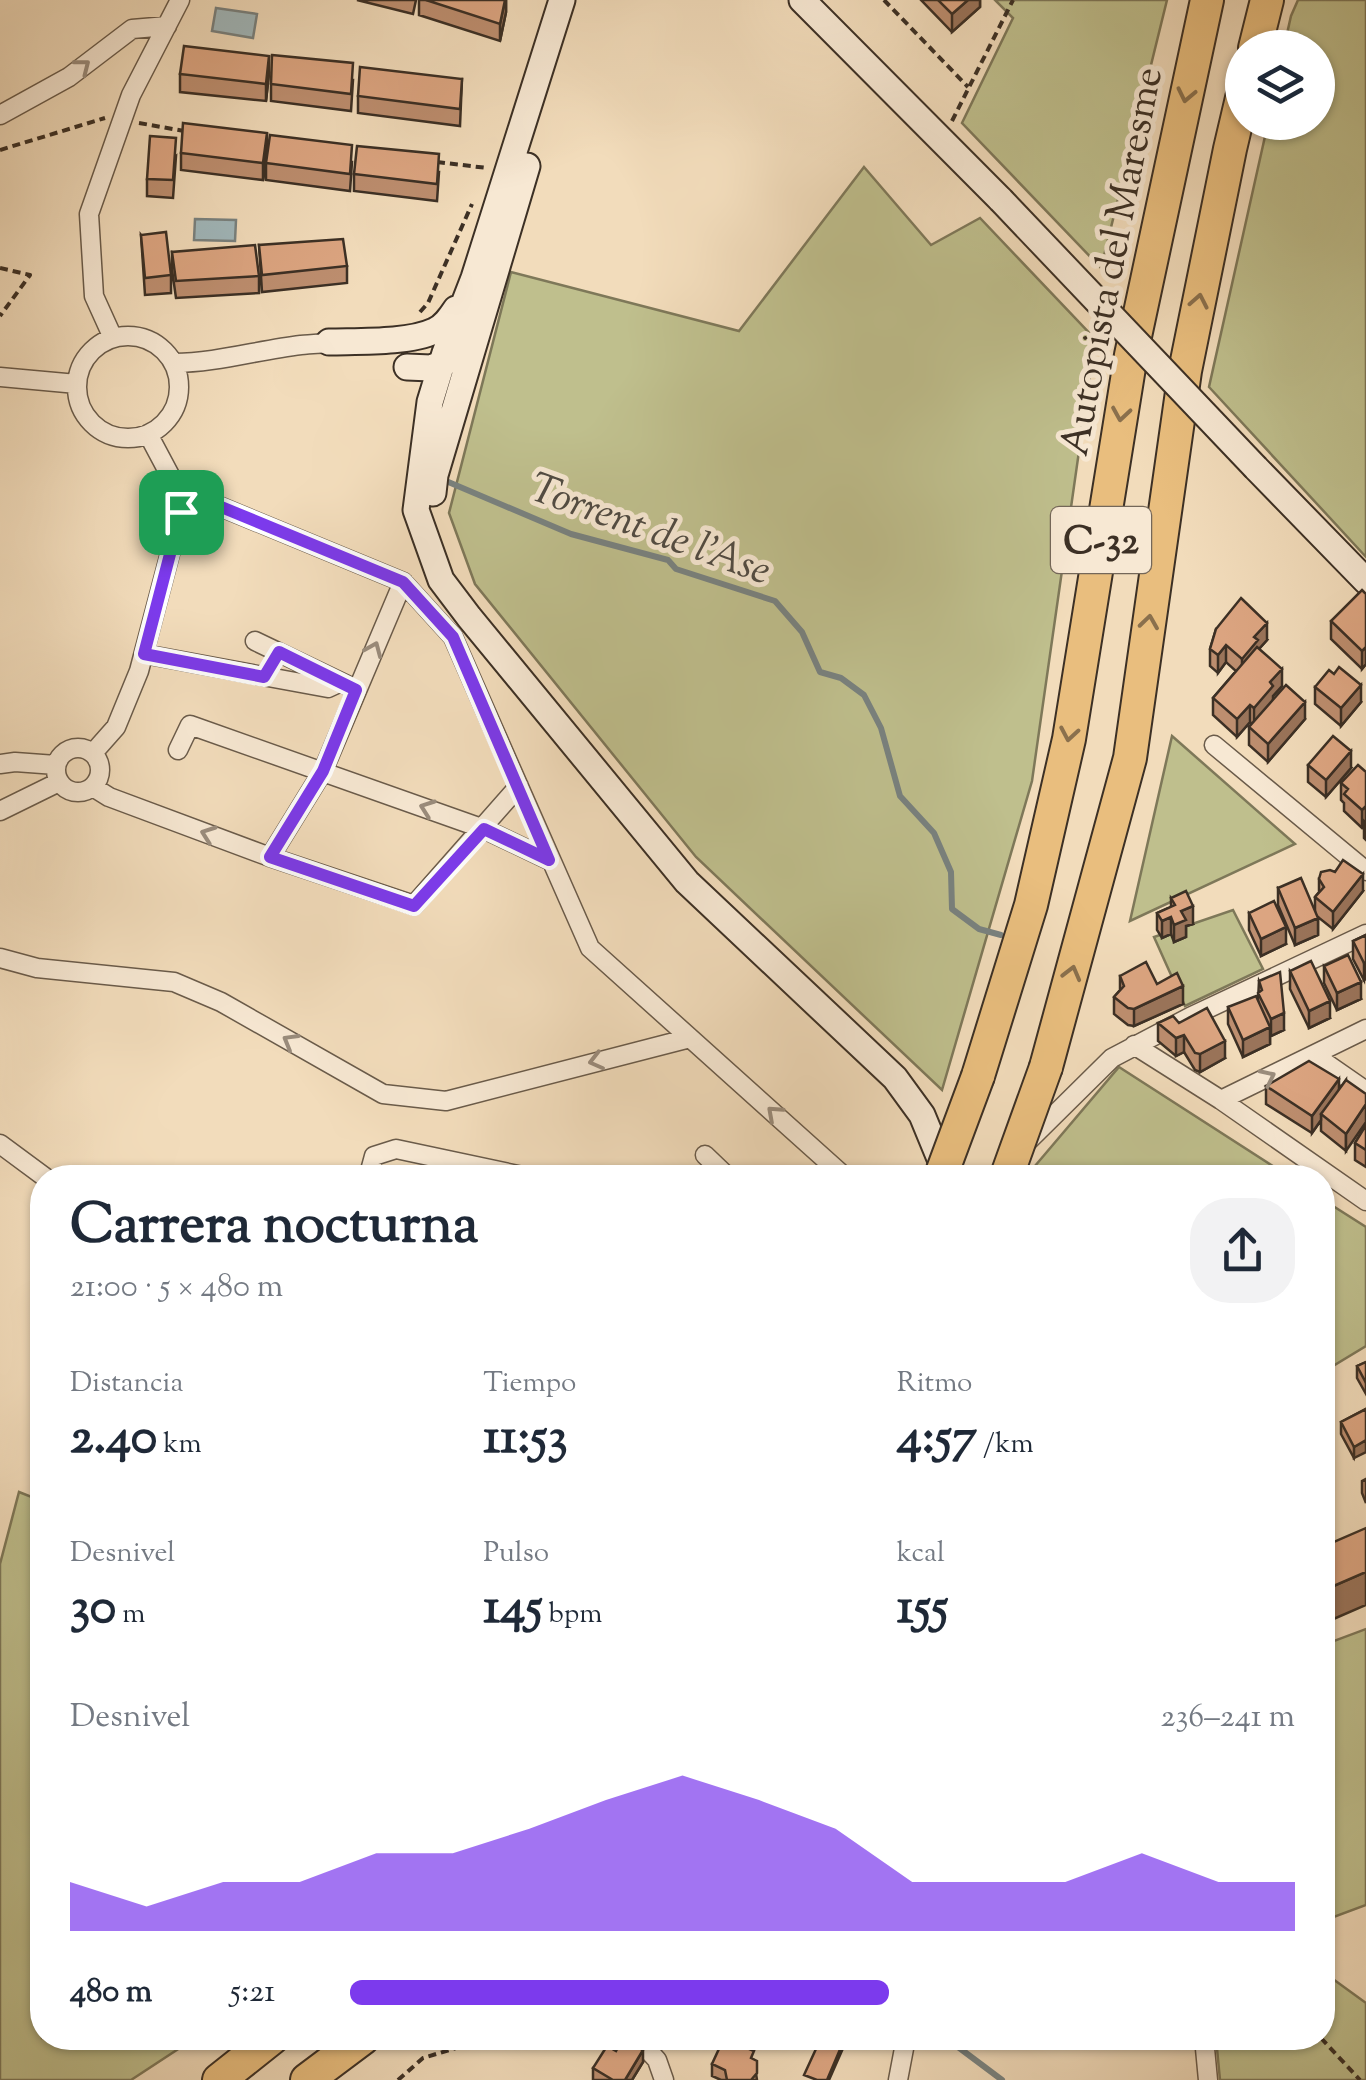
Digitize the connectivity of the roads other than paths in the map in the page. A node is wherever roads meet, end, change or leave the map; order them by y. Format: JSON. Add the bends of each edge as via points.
{"nodes":[{"id":1,"x":180,"y":0,"type":"edge"},
{"id":2,"x":562,"y":0,"type":"edge"},
{"id":3,"x":575,"y":0,"type":"edge"},
{"id":4,"x":802,"y":0,"type":"edge"},
{"id":5,"x":1206,"y":0,"type":"edge"},
{"id":6,"x":1267,"y":0,"type":"edge"},
{"id":7,"x":166,"y":26,"type":"junction"},
{"id":8,"x":1260,"y":30,"type":"edge"},
{"id":9,"x":0,"y":115,"type":"edge"},
{"id":10,"x":1232,"y":140,"type":"edge"},
{"id":11,"x":509,"y":228,"type":"junction"},
{"id":12,"x":474,"y":278,"type":"junction"},
{"id":13,"x":417,"y":326,"type":"junction"},
{"id":14,"x":113,"y":338,"type":"junction"},
{"id":15,"x":329,"y":342,"type":"junction"},
{"id":16,"x":366,"y":350,"type":"joint"},
{"id":17,"x":445,"y":359,"type":"junction"},
{"id":18,"x":174,"y":362,"type":"junction"},
{"id":19,"x":407,"y":367,"type":"junction"},
{"id":20,"x":0,"y":376,"type":"edge"},
{"id":21,"x":77,"y":384,"type":"junction"},
{"id":22,"x":430,"y":402,"type":"junction"},
{"id":23,"x":148,"y":434,"type":"junction"},
{"id":24,"x":435,"y":476,"type":"junction"},
{"id":25,"x":181,"y":512,"type":"junction"},
{"id":26,"x":427,"y":543,"type":"junction"},
{"id":27,"x":1366,"y":581,"type":"edge"},
{"id":28,"x":403,"y":582,"type":"junction"},
{"id":29,"x":255,"y":641,"type":"dead end"},
{"id":30,"x":279,"y":652,"type":"junction"},
{"id":31,"x":144,"y":654,"type":"junction"},
{"id":32,"x":264,"y":677,"type":"junction"},
{"id":33,"x":349,"y":686,"type":"junction"},
{"id":34,"x":1214,"y":745,"type":"dead end"},
{"id":35,"x":178,"y":750,"type":"dead end"},
{"id":36,"x":93,"y":754,"type":"junction"},
{"id":37,"x":0,"y":764,"type":"edge"},
{"id":38,"x":323,"y":771,"type":"junction"},
{"id":39,"x":58,"y":773,"type":"junction"},
{"id":40,"x":92,"y":786,"type":"junction"},
{"id":41,"x":519,"y":786,"type":"junction"},
{"id":42,"x":0,"y":810,"type":"edge"},
{"id":43,"x":484,"y":829,"type":"junction"},
{"id":44,"x":270,"y":857,"type":"junction"},
{"id":45,"x":549,"y":860,"type":"junction"},
{"id":46,"x":1366,"y":871,"type":"edge"},
{"id":47,"x":1366,"y":934,"type":"edge"},
{"id":48,"x":0,"y":958,"type":"edge"},
{"id":49,"x":1366,"y":1029,"type":"edge"},
{"id":50,"x":690,"y":1038,"type":"junction"},
{"id":51,"x":1134,"y":1045,"type":"junction"},
{"id":52,"x":1314,"y":1055,"type":"junction"},
{"id":53,"x":1366,"y":1091,"type":"edge"},
{"id":54,"x":1222,"y":1100,"type":"junction"},
{"id":55,"x":0,"y":1144,"type":"edge"},
{"id":56,"x":705,"y":1154,"type":"dead end"},
{"id":57,"x":372,"y":1165,"type":"edge"},
{"id":58,"x":471,"y":1165,"type":"edge"},
{"id":59,"x":716,"y":1165,"type":"edge"},
{"id":60,"x":832,"y":1165,"type":"edge"},
{"id":61,"x":943,"y":1165,"type":"edge"},
{"id":62,"x":945,"y":1165,"type":"edge"},
{"id":63,"x":1005,"y":1165,"type":"edge"},
{"id":64,"x":1011,"y":1165,"type":"edge"},
{"id":65,"x":1315,"y":1165,"type":"edge"},
{"id":66,"x":30,"y":1166,"type":"edge"},
{"id":67,"x":1335,"y":1179,"type":"edge"},
{"id":68,"x":1366,"y":1201,"type":"edge"},
{"id":69,"x":257,"y":2050,"type":"edge"},
{"id":70,"x":347,"y":2050,"type":"edge"},
{"id":71,"x":647,"y":2050,"type":"edge"},
{"id":72,"x":904,"y":2050,"type":"edge"},
{"id":73,"x":1205,"y":2050,"type":"edge"},
{"id":74,"x":219,"y":2080,"type":"edge"},
{"id":75,"x":308,"y":2080,"type":"edge"},
{"id":76,"x":664,"y":2080,"type":"edge"},
{"id":77,"x":898,"y":2080,"type":"edge"},
{"id":78,"x":1208,"y":2080,"type":"edge"}],
"edges":[{"from":1,"to":7,"type":"street"},
{"from":2,"to":12,"type":"street"},
{"from":3,"to":11,"type":"street"},
{"from":4,"to":27,"type":"street","bridge":true},
{"from":5,"to":62,"type":"highway","name":"Autopista del Maresme","number":"C-32","one_way":true,"bridge":true,"via":[[1131,355],[1069,739],[1032,905]]},
{"from":6,"to":8,"type":"highway"},
{"from":9,"to":7,"type":"street","one_way":true,"via":[[70,77],[132,29]]},
{"from":7,"to":14,"type":"street","via":[[130,95],[89,214],[94,296]]},
{"from":64,"to":10,"type":"highway","number":"C-32","one_way":true,"bridge":true,"via":[[1046,1067],[1130,758],[1185,371]]},
{"from":11,"to":17,"type":"street","via":[[496,241],[463,346]]},
{"from":11,"to":24,"type":"street"},
{"from":12,"to":13,"type":"street","via":[[448,321],[436,331]]},
{"from":12,"to":17,"type":"street"},
{"from":13,"to":15,"type":"street"},
{"from":13,"to":17,"type":"street"},
{"from":14,"to":18,"type":"street","via":[[147,339]]},
{"from":14,"to":21,"type":"street","via":[[88,356]]},
{"from":15,"to":16,"type":"street"},
{"from":15,"to":18,"type":"street"},
{"from":16,"to":19,"type":"street"},
{"from":17,"to":19,"type":"street","via":[[431,368]]},
{"from":17,"to":22,"type":"street"},
{"from":17,"to":24,"type":"street","via":[[453,374]]},
{"from":18,"to":23,"type":"street","via":[[176,406]]},
{"from":19,"to":22,"type":"street"},
{"from":20,"to":21,"type":"street"},
{"from":21,"to":23,"type":"street","via":[[78,401],[96,428],[127,439]]},
{"from":22,"to":26,"type":"street","via":[[416,510]]},
{"from":23,"to":25,"type":"street"},
{"from":24,"to":26,"type":"street"},
{"from":25,"to":28,"type":"street","via":[[214,504]]},
{"from":25,"to":31,"type":"street"},
{"from":26,"to":61,"type":"street","via":[[450,592],[687,882],[895,1078],[922,1115]]},
{"from":33,"to":28,"type":"street","one_way":true},
{"from":28,"to":41,"type":"street","via":[[453,637]]},
{"from":29,"to":30,"type":"street"},
{"from":30,"to":32,"type":"street"},
{"from":30,"to":33,"type":"street"},
{"from":31,"to":32,"type":"street"},
{"from":31,"to":36,"type":"street","via":[[116,727]]},
{"from":32,"to":33,"type":"street"},
{"from":33,"to":38,"type":"street"},
{"from":34,"to":46,"type":"street"},
{"from":35,"to":38,"type":"street","via":[[190,725]]},
{"from":36,"to":39,"type":"street","via":[[72,748]]},
{"from":36,"to":40,"type":"street","via":[[100,770]]},
{"from":37,"to":39,"type":"street"},
{"from":43,"to":38,"type":"street","one_way":true},
{"from":38,"to":44,"type":"street"},
{"from":39,"to":40,"type":"street","via":[[68,790]]},
{"from":39,"to":42,"type":"street"},
{"from":44,"to":40,"type":"street","one_way":true},
{"from":41,"to":43,"type":"street"},
{"from":41,"to":45,"type":"street"},
{"from":43,"to":44,"type":"street","via":[[414,906]]},
{"from":43,"to":45,"type":"street"},
{"from":45,"to":50,"type":"street","via":[[590,948]]},
{"from":47,"to":51,"type":"street"},
{"from":50,"to":48,"type":"street","one_way":true,"via":[[446,1100],[383,1094],[174,982]]},
{"from":49,"to":52,"type":"street"},
{"from":60,"to":50,"type":"street","one_way":true},
{"from":51,"to":54,"type":"street"},
{"from":51,"to":63,"type":"street","via":[[1112,1058]]},
{"from":52,"to":53,"type":"street"},
{"from":54,"to":52,"type":"street","one_way":true},
{"from":54,"to":65,"type":"street"},
{"from":55,"to":66,"type":"street"},
{"from":56,"to":59,"type":"street"},
{"from":57,"to":58,"type":"street","via":[[374,1156],[396,1149]]},
{"from":67,"to":68,"type":"street"},
{"from":69,"to":74,"type":"highway"},
{"from":70,"to":75,"type":"highway"},
{"from":71,"to":76,"type":"street"},
{"from":72,"to":77,"type":"street"},
{"from":73,"to":78,"type":"street"}]}
